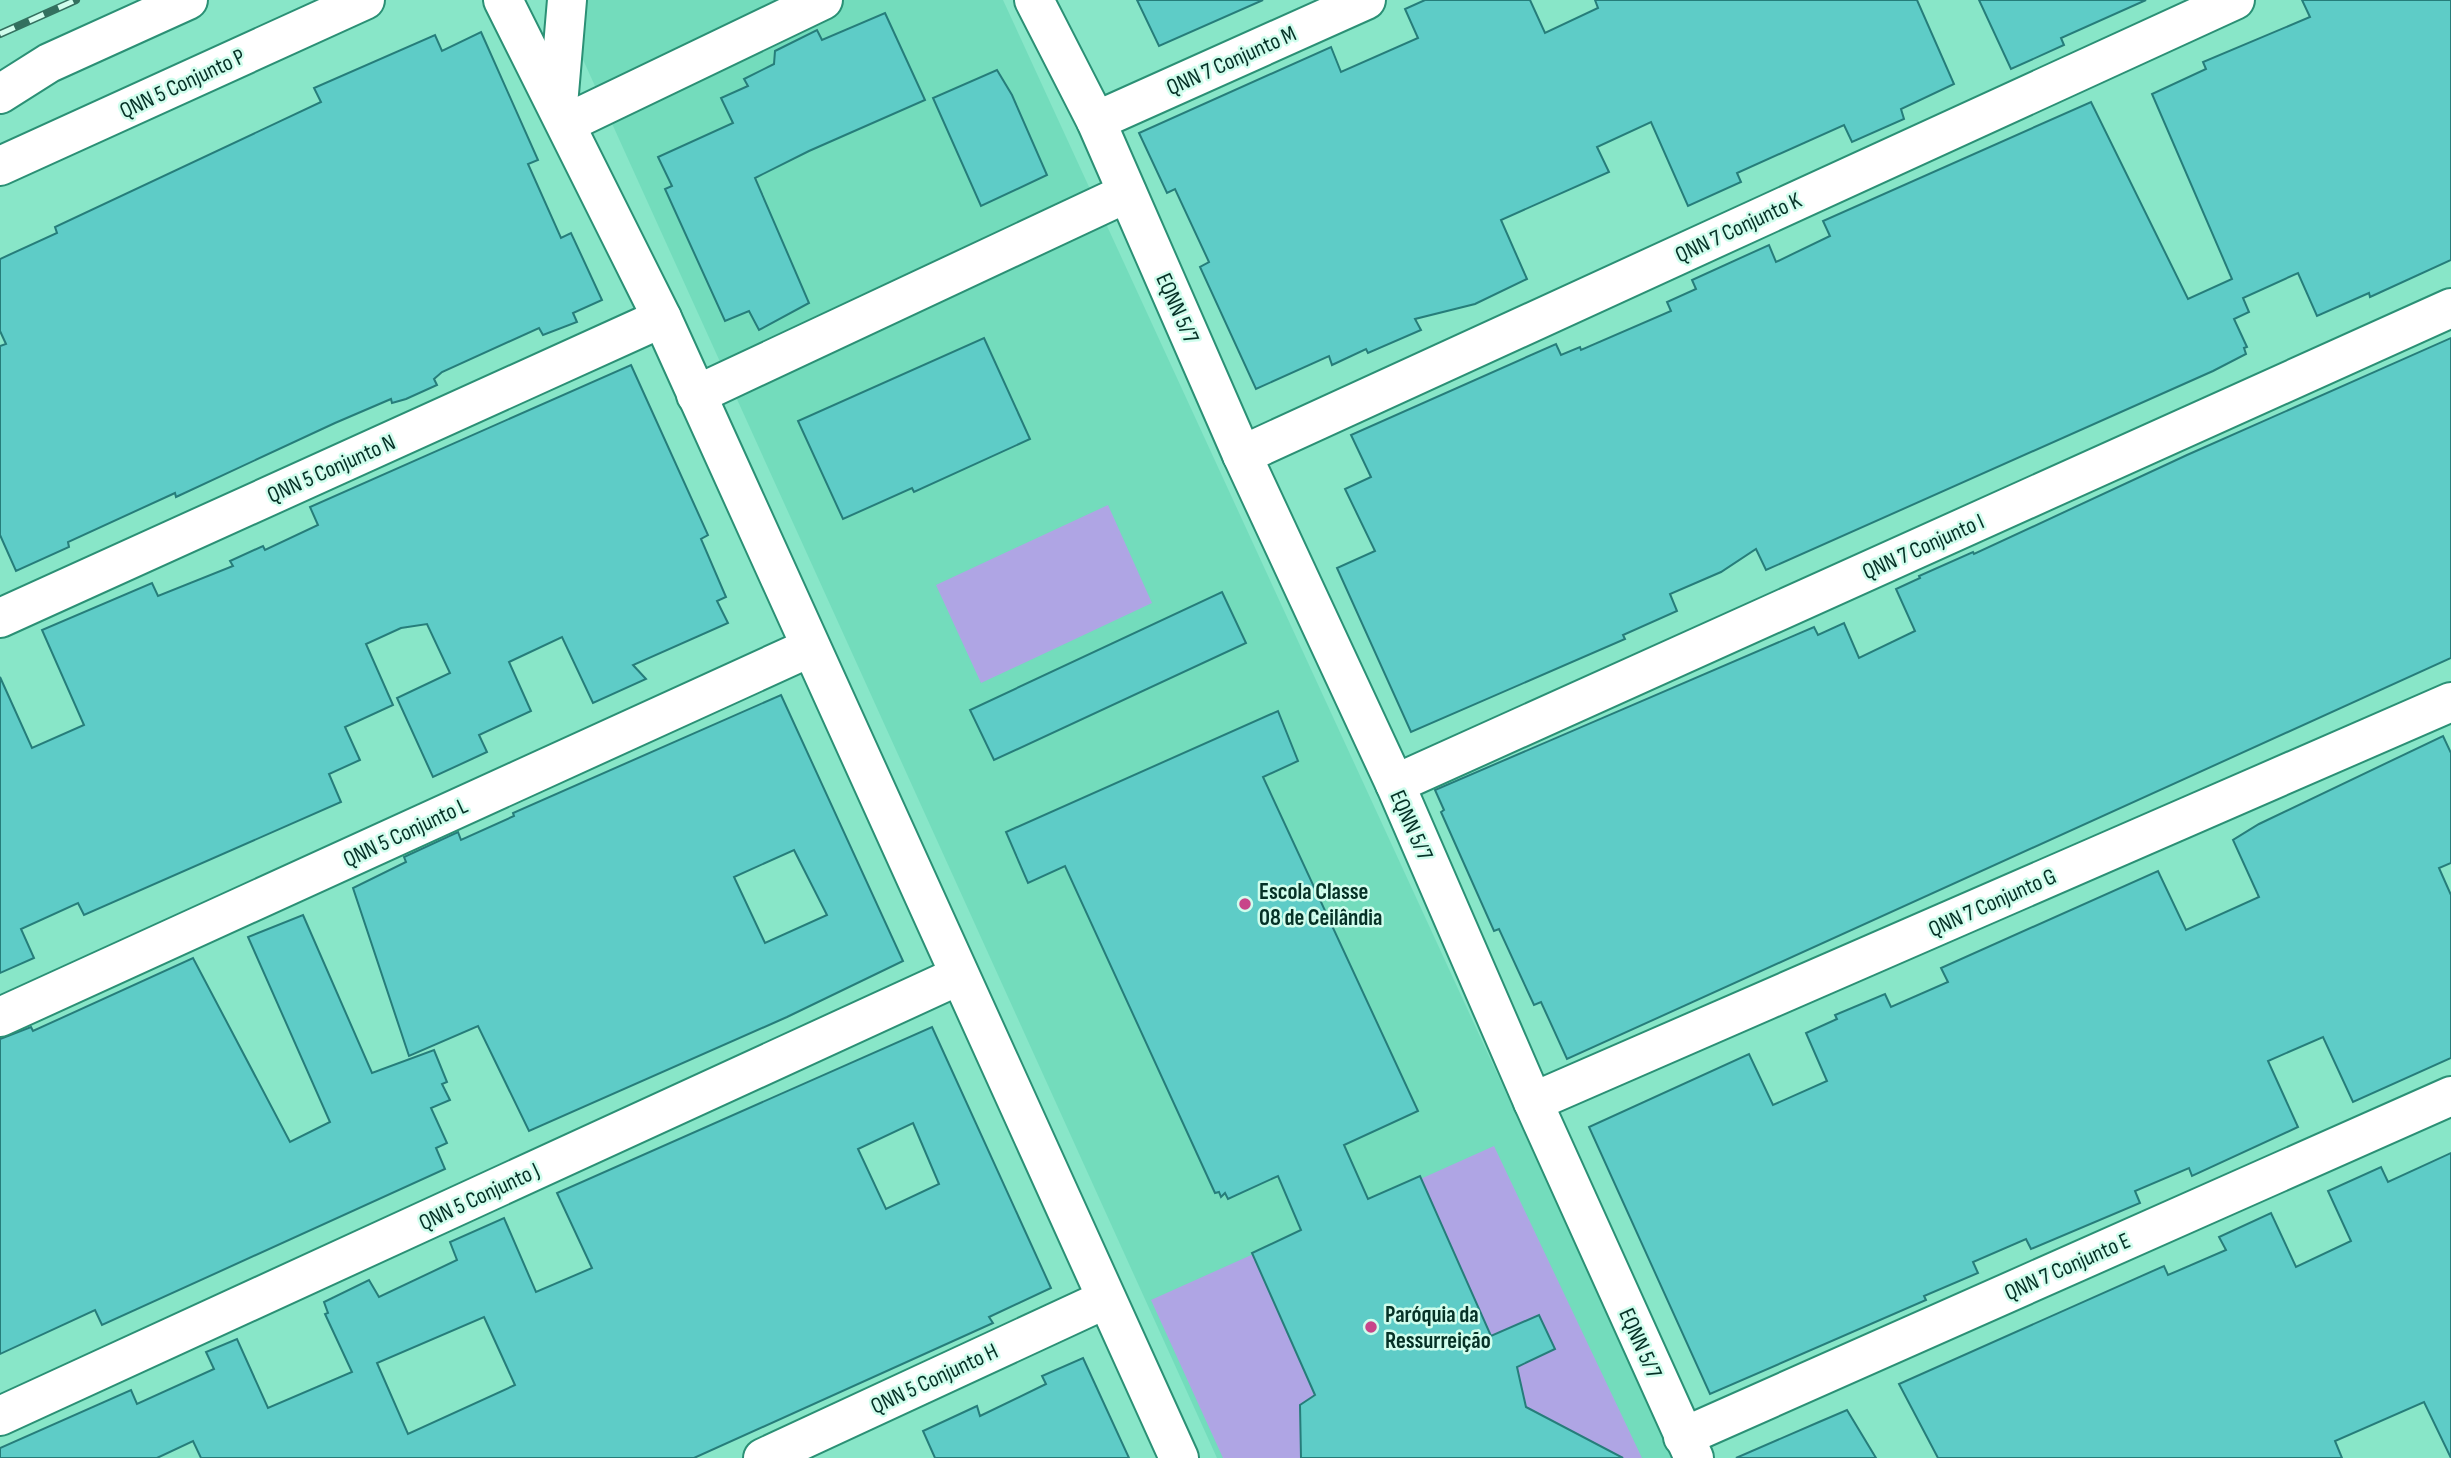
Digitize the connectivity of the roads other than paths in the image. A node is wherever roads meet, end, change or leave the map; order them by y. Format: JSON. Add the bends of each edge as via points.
{"nodes":[{"id":1,"x":188,"y":0,"type":"edge"},
{"id":2,"x":365,"y":0,"type":"edge"},
{"id":3,"x":503,"y":0,"type":"edge"},
{"id":4,"x":568,"y":0,"type":"edge"},
{"id":5,"x":823,"y":0,"type":"edge"},
{"id":6,"x":1366,"y":0,"type":"edge"},
{"id":7,"x":2235,"y":0,"type":"edge"},
{"id":8,"x":1034,"y":1,"type":"edge"},
{"id":9,"x":0,"y":94,"type":"edge"},
{"id":10,"x":562,"y":114,"type":"junction"},
{"id":11,"x":1096,"y":121,"type":"junction"},
{"id":12,"x":0,"y":166,"type":"edge"},
{"id":13,"x":1127,"y":193,"type":"junction"},
{"id":14,"x":2451,"y":308,"type":"edge"},
{"id":15,"x":662,"y":318,"type":"junction"},
{"id":16,"x":696,"y":395,"type":"junction"},
{"id":17,"x":1241,"y":455,"type":"junction"},
{"id":18,"x":0,"y":618,"type":"edge"},
{"id":19,"x":809,"y":648,"type":"junction"},
{"id":20,"x":2451,"y":702,"type":"edge"},
{"id":21,"x":1395,"y":784,"type":"junction"},
{"id":22,"x":958,"y":976,"type":"junction"},
{"id":23,"x":0,"y":1017,"type":"edge"},
{"id":24,"x":2451,"y":1096,"type":"edge"},
{"id":25,"x":1533,"y":1102,"type":"junction"},
{"id":26,"x":1106,"y":1298,"type":"junction"},
{"id":27,"x":0,"y":1416,"type":"edge"},
{"id":28,"x":1688,"y":1447,"type":"edge"},
{"id":29,"x":763,"y":1458,"type":"edge"},
{"id":30,"x":1179,"y":1458,"type":"edge"}],
"edges":[{"from":1,"to":9,"type":"street","via":[[49,63]]},
{"from":2,"to":12,"type":"street","name":"QNN 5 Conjunto P"},
{"from":3,"to":10,"type":"street"},
{"from":4,"to":10,"type":"street"},
{"from":5,"to":10,"type":"street"},
{"from":6,"to":11,"type":"street","name":"QNN 7 Conjunto M"},
{"from":7,"to":17,"type":"street","name":"QNN 7 Conjunto K"},
{"from":8,"to":11,"type":"street","name":"EQNN 5/7"},
{"from":10,"to":15,"type":"street"},
{"from":11,"to":13,"type":"street","name":"EQNN 5/7"},
{"from":13,"to":16,"type":"street"},
{"from":13,"to":17,"type":"street","name":"EQNN 5/7"},
{"from":14,"to":21,"type":"street","name":"QNN 7 Conjunto I"},
{"from":15,"to":16,"type":"street"},
{"from":15,"to":18,"type":"street","name":"QNN 5 Conjunto N"},
{"from":16,"to":19,"type":"street"},
{"from":17,"to":21,"type":"street","name":"EQNN 5/7"},
{"from":19,"to":22,"type":"street"},
{"from":19,"to":23,"type":"street","name":"QNN 5 Conjunto L"},
{"from":20,"to":25,"type":"street","name":"QNN 7 Conjunto G"},
{"from":21,"to":25,"type":"street","name":"EQNN 5/7"},
{"from":22,"to":26,"type":"street"},
{"from":22,"to":27,"type":"street","name":"QNN 5 Conjunto J"},
{"from":24,"to":28,"type":"street","name":"QNN 7 Conjunto E"},
{"from":25,"to":28,"type":"street","name":"EQNN 5/7"},
{"from":26,"to":29,"type":"street","name":"QNN 5 Conjunto H"},
{"from":26,"to":30,"type":"street"}]}
